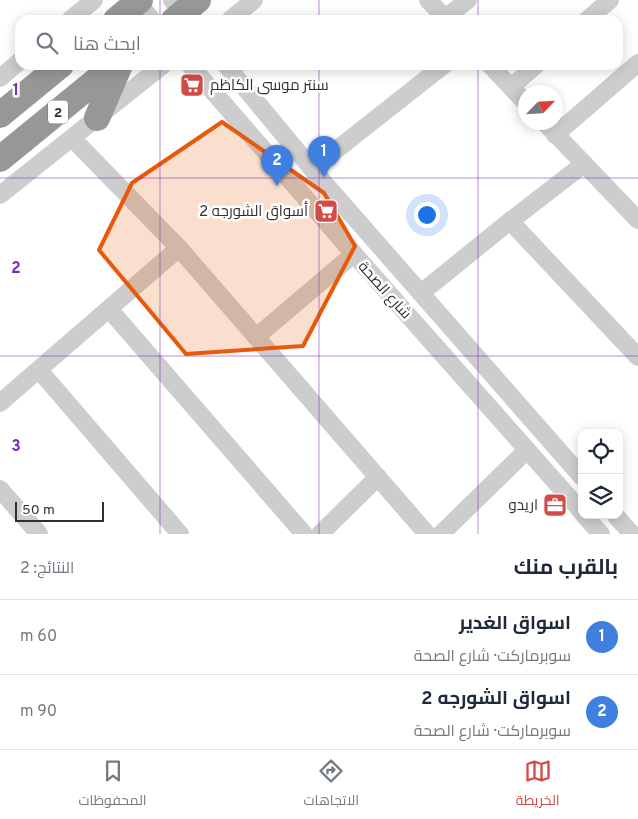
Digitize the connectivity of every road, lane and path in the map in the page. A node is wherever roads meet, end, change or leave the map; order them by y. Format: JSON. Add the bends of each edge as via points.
{"nodes":[{"id":1,"x":94,"y":0,"type":"edge"},
{"id":2,"x":254,"y":0,"type":"edge"},
{"id":3,"x":428,"y":0,"type":"edge"},
{"id":4,"x":468,"y":0,"type":"edge"},
{"id":5,"x":610,"y":0,"type":"edge"},
{"id":6,"x":143,"y":7,"type":"edge"},
{"id":7,"x":76,"y":15,"type":"edge"},
{"id":8,"x":126,"y":15,"type":"edge"},
{"id":9,"x":236,"y":15,"type":"edge"},
{"id":10,"x":442,"y":15,"type":"edge"},
{"id":11,"x":451,"y":15,"type":"edge"},
{"id":12,"x":593,"y":15,"type":"edge"},
{"id":13,"x":15,"y":65,"type":"edge"},
{"id":14,"x":55,"y":70,"type":"edge"},
{"id":15,"x":109,"y":70,"type":"edge"},
{"id":16,"x":118,"y":70,"type":"edge"},
{"id":17,"x":157,"y":70,"type":"edge"},
{"id":18,"x":194,"y":70,"type":"edge"},
{"id":19,"x":230,"y":70,"type":"edge"},
{"id":20,"x":438,"y":70,"type":"edge"},
{"id":21,"x":495,"y":70,"type":"edge"},
{"id":22,"x":530,"y":70,"type":"edge"},
{"id":23,"x":635,"y":72,"type":"edge"},
{"id":24,"x":0,"y":78,"type":"edge"},
{"id":25,"x":511,"y":87,"type":"junction"},
{"id":26,"x":518,"y":94,"type":"edge"},
{"id":27,"x":0,"y":115,"type":"edge"},
{"id":28,"x":97,"y":118,"type":"junction"},
{"id":29,"x":563,"y":120,"type":"edge"},
{"id":30,"x":276,"y":126,"type":"junction"},
{"id":31,"x":550,"y":130,"type":"edge"},
{"id":32,"x":72,"y":138,"type":"junction"},
{"id":33,"x":257,"y":142,"type":"junction"},
{"id":34,"x":0,"y":159,"type":"edge"},
{"id":35,"x":584,"y":164,"type":"junction"},
{"id":36,"x":312,"y":169,"type":"junction"},
{"id":37,"x":0,"y":195,"type":"edge"},
{"id":38,"x":638,"y":220,"type":"edge"},
{"id":39,"x":510,"y":221,"type":"junction"},
{"id":40,"x":179,"y":248,"type":"junction"},
{"id":41,"x":354,"y":254,"type":"junction"},
{"id":42,"x":420,"y":294,"type":"junction"},
{"id":43,"x":109,"y":309,"type":"junction"},
{"id":44,"x":256,"y":337,"type":"junction"},
{"id":45,"x":638,"y":357,"type":"edge"},
{"id":46,"x":39,"y":370,"type":"junction"},
{"id":47,"x":0,"y":404,"type":"edge"},
{"id":48,"x":527,"y":450,"type":"junction"},
{"id":49,"x":579,"y":474,"type":"edge"},
{"id":50,"x":378,"y":478,"type":"junction"},
{"id":51,"x":0,"y":489,"type":"edge"},
{"id":52,"x":578,"y":507,"type":"edge"},
{"id":53,"x":588,"y":519,"type":"edge"},
{"id":54,"x":619,"y":519,"type":"edge"},
{"id":55,"x":39,"y":534,"type":"edge"},
{"id":56,"x":180,"y":534,"type":"edge"},
{"id":57,"x":304,"y":534,"type":"edge"},
{"id":58,"x":320,"y":534,"type":"edge"},
{"id":59,"x":427,"y":534,"type":"edge"},
{"id":60,"x":441,"y":534,"type":"edge"},
{"id":61,"x":601,"y":534,"type":"edge"},
{"id":62,"x":632,"y":534,"type":"edge"}],
"edges":[{"from":1,"to":7,"type":"street"},
{"from":2,"to":9,"type":"street"},
{"from":3,"to":10,"type":"street"},
{"from":4,"to":11,"type":"street"},
{"from":5,"to":12,"type":"street"},
{"from":6,"to":8,"type":"highway"},
{"from":13,"to":24,"type":"street"},
{"from":14,"to":27,"type":"highway","number":"2"},
{"from":15,"to":34,"type":"highway","number":"2"},
{"from":16,"to":28,"type":"highway"},
{"from":17,"to":28,"type":"street"},
{"from":18,"to":33,"type":"street","name":"شارع الصحة"},
{"from":19,"to":30,"type":"street","name":"شارع الصحة"},
{"from":20,"to":36,"type":"street"},
{"from":21,"to":25,"type":"street"},
{"from":22,"to":25,"type":"street"},
{"from":23,"to":29,"type":"street"},
{"from":25,"to":26,"type":"street"},
{"from":28,"to":32,"type":"street"},
{"from":30,"to":33,"type":"street"},
{"from":30,"to":36,"type":"street","name":"شارع الصحة"},
{"from":31,"to":35,"type":"street"},
{"from":32,"to":37,"type":"street"},
{"from":32,"to":40,"type":"street"},
{"from":33,"to":41,"type":"street","name":"شارع الصحة"},
{"from":35,"to":38,"type":"street"},
{"from":35,"to":39,"type":"street"},
{"from":36,"to":42,"type":"street","name":"شارع الصحة"},
{"from":39,"to":42,"type":"street"},
{"from":39,"to":45,"type":"street"},
{"from":40,"to":43,"type":"street"},
{"from":40,"to":44,"type":"street"},
{"from":41,"to":44,"type":"street"},
{"from":41,"to":48,"type":"street","name":"شارع الصحة"},
{"from":42,"to":49,"type":"street","name":"شارع الصحة"},
{"from":43,"to":46,"type":"street"},
{"from":43,"to":57,"type":"street"},
{"from":44,"to":50,"type":"street"},
{"from":46,"to":47,"type":"street"},
{"from":46,"to":56,"type":"street"},
{"from":48,"to":52,"type":"street","name":"شارع الصحة"},
{"from":48,"to":60,"type":"street"},
{"from":50,"to":58,"type":"street"},
{"from":50,"to":59,"type":"street"},
{"from":51,"to":55,"type":"street"},
{"from":53,"to":61,"type":"street"},
{"from":54,"to":62,"type":"street"}]}
